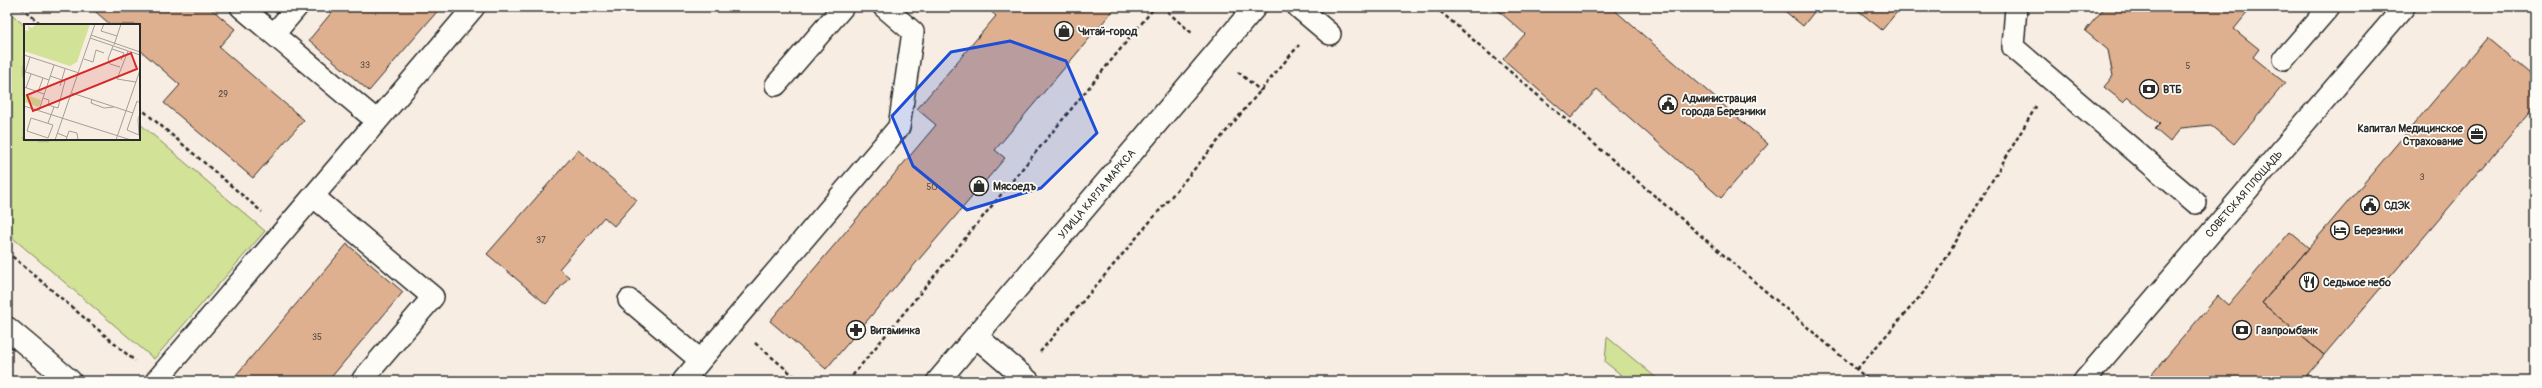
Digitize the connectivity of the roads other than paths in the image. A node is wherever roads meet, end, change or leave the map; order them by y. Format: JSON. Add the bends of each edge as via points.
{"nodes":[{"id":1,"x":241,"y":7,"type":"edge"},
{"id":2,"x":297,"y":7,"type":"edge"},
{"id":3,"x":474,"y":7,"type":"edge"},
{"id":4,"x":843,"y":7,"type":"edge"},
{"id":5,"x":884,"y":7,"type":"edge"},
{"id":6,"x":1255,"y":7,"type":"edge"},
{"id":7,"x":1298,"y":7,"type":"edge"},
{"id":8,"x":2016,"y":7,"type":"edge"},
{"id":9,"x":2329,"y":7,"type":"edge"},
{"id":10,"x":2404,"y":7,"type":"edge"},
{"id":11,"x":1324,"y":29,"type":"road end"},
{"id":12,"x":274,"y":34,"type":"junction"},
{"id":13,"x":2284,"y":59,"type":"dead end"},
{"id":14,"x":776,"y":85,"type":"dead end"},
{"id":15,"x":377,"y":121,"type":"junction"},
{"id":16,"x":313,"y":196,"type":"junction"},
{"id":17,"x":2196,"y":203,"type":"dead end"},
{"id":18,"x":629,"y":300,"type":"dead end"},
{"id":19,"x":7,"y":328,"type":"edge"},
{"id":20,"x":977,"y":337,"type":"junction"},
{"id":21,"x":700,"y":360,"type":"junction"},
{"id":22,"x":1024,"y":378,"type":"edge"},
{"id":23,"x":157,"y":380,"type":"edge"},
{"id":24,"x":70,"y":381,"type":"edge"},
{"id":25,"x":366,"y":381,"type":"edge"},
{"id":26,"x":683,"y":381,"type":"edge"},
{"id":27,"x":938,"y":381,"type":"edge"},
{"id":28,"x":2084,"y":381,"type":"edge"}],
"edges":[{"from":1,"to":12,"type":"lane"},
{"from":2,"to":12,"type":"lane"},
{"from":3,"to":15,"type":"lane"},
{"from":4,"to":14,"type":"lane"},
{"from":5,"to":21,"type":"lane","via":[[912,32],[899,127]]},
{"from":6,"to":20,"type":"main road","name":"УЛИЦА КАРЛА МАРКСА"},
{"from":7,"to":11,"type":"lane"},
{"from":8,"to":17,"type":"lane","via":[[2013,46]]},
{"from":9,"to":13,"type":"lane"},
{"from":10,"to":28,"type":"lane","name":"СОВЕТСКАЯ ПЛОЩАДЬ"},
{"from":12,"to":15,"type":"lane"},
{"from":15,"to":16,"type":"lane"},
{"from":16,"to":23,"type":"lane"},
{"from":16,"to":25,"type":"lane","via":[[433,297],[364,379]]},
{"from":18,"to":21,"type":"lane"},
{"from":19,"to":24,"type":"main road"},
{"from":20,"to":22,"type":"main road"},
{"from":20,"to":27,"type":"main road","name":"УЛИЦА КАРЛА МАРКСА"},
{"from":21,"to":26,"type":"lane"}]}
